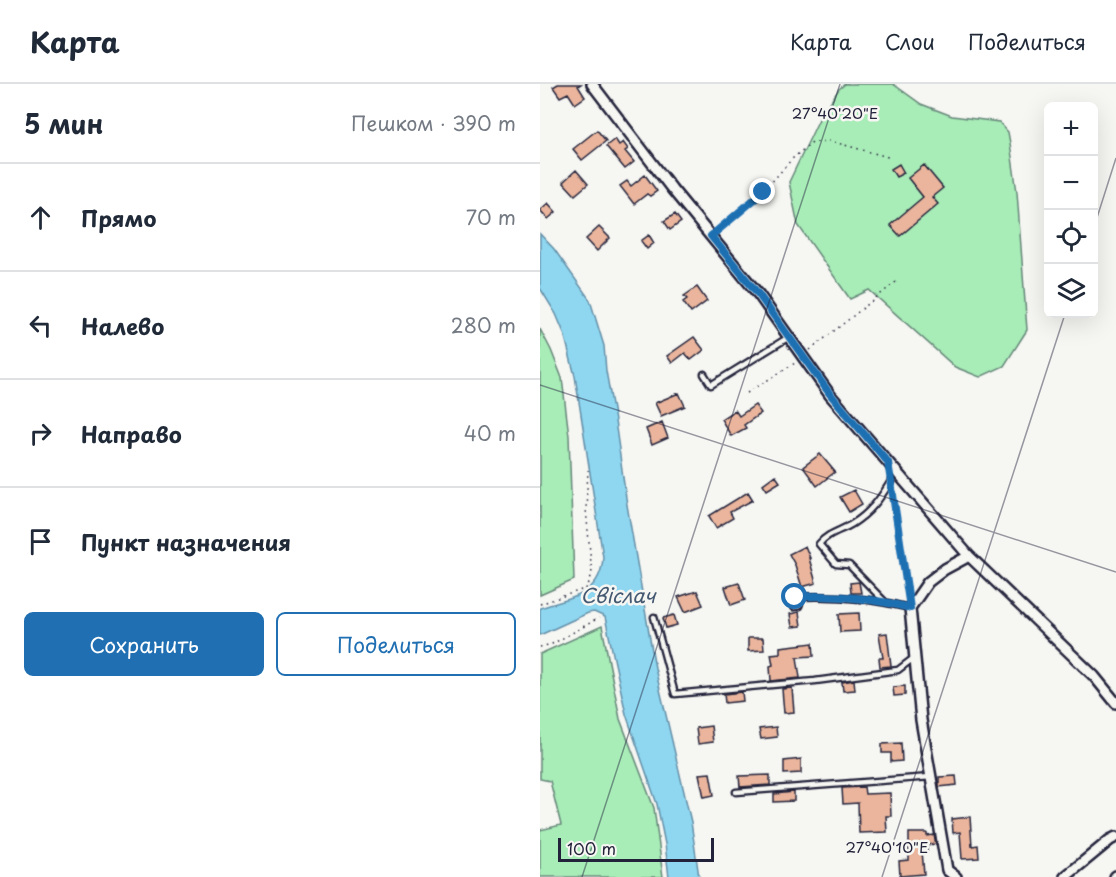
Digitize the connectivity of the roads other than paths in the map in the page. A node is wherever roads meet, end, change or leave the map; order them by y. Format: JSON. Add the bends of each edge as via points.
{"nodes":[{"id":1,"x":592,"y":84,"type":"edge"},
{"id":2,"x":789,"y":337,"type":"junction"},
{"id":3,"x":704,"y":375,"type":"dead end"},
{"id":4,"x":891,"y":481,"type":"road end"},
{"id":5,"x":969,"y":556,"type":"junction"},
{"id":6,"x":802,"y":597,"type":"dead end"},
{"id":7,"x":884,"y":601,"type":"junction"},
{"id":8,"x":910,"y":608,"type":"junction"},
{"id":9,"x":654,"y":617,"type":"dead end"},
{"id":10,"x":915,"y":657,"type":"junction"},
{"id":11,"x":1116,"y":703,"type":"edge"},
{"id":12,"x":931,"y":777,"type":"junction"},
{"id":13,"x":736,"y":792,"type":"dead end"},
{"id":14,"x":1116,"y":837,"type":"edge"},
{"id":15,"x":956,"y":877,"type":"edge"},
{"id":16,"x":1065,"y":877,"type":"edge"}],
"edges":[{"from":1,"to":2,"type":"street"},
{"from":2,"to":3,"type":"lane","via":[[711,385]]},
{"from":2,"to":5,"type":"street","via":[[830,394]]},
{"from":4,"to":7,"type":"lane","via":[[879,502],[865,515],[826,535],[819,544],[836,564],[849,565]]},
{"from":5,"to":8,"type":"street","via":[[927,582]]},
{"from":5,"to":11,"type":"street","via":[[1088,670]]},
{"from":6,"to":7,"type":"lane"},
{"from":7,"to":8,"type":"lane"},
{"from":8,"to":10,"type":"street"},
{"from":9,"to":10,"type":"lane","via":[[675,694],[898,670]]},
{"from":10,"to":12,"type":"street"},
{"from":12,"to":13,"type":"lane"},
{"from":12,"to":15,"type":"street","via":[[947,870]]},
{"from":14,"to":16,"type":"street"}]}
